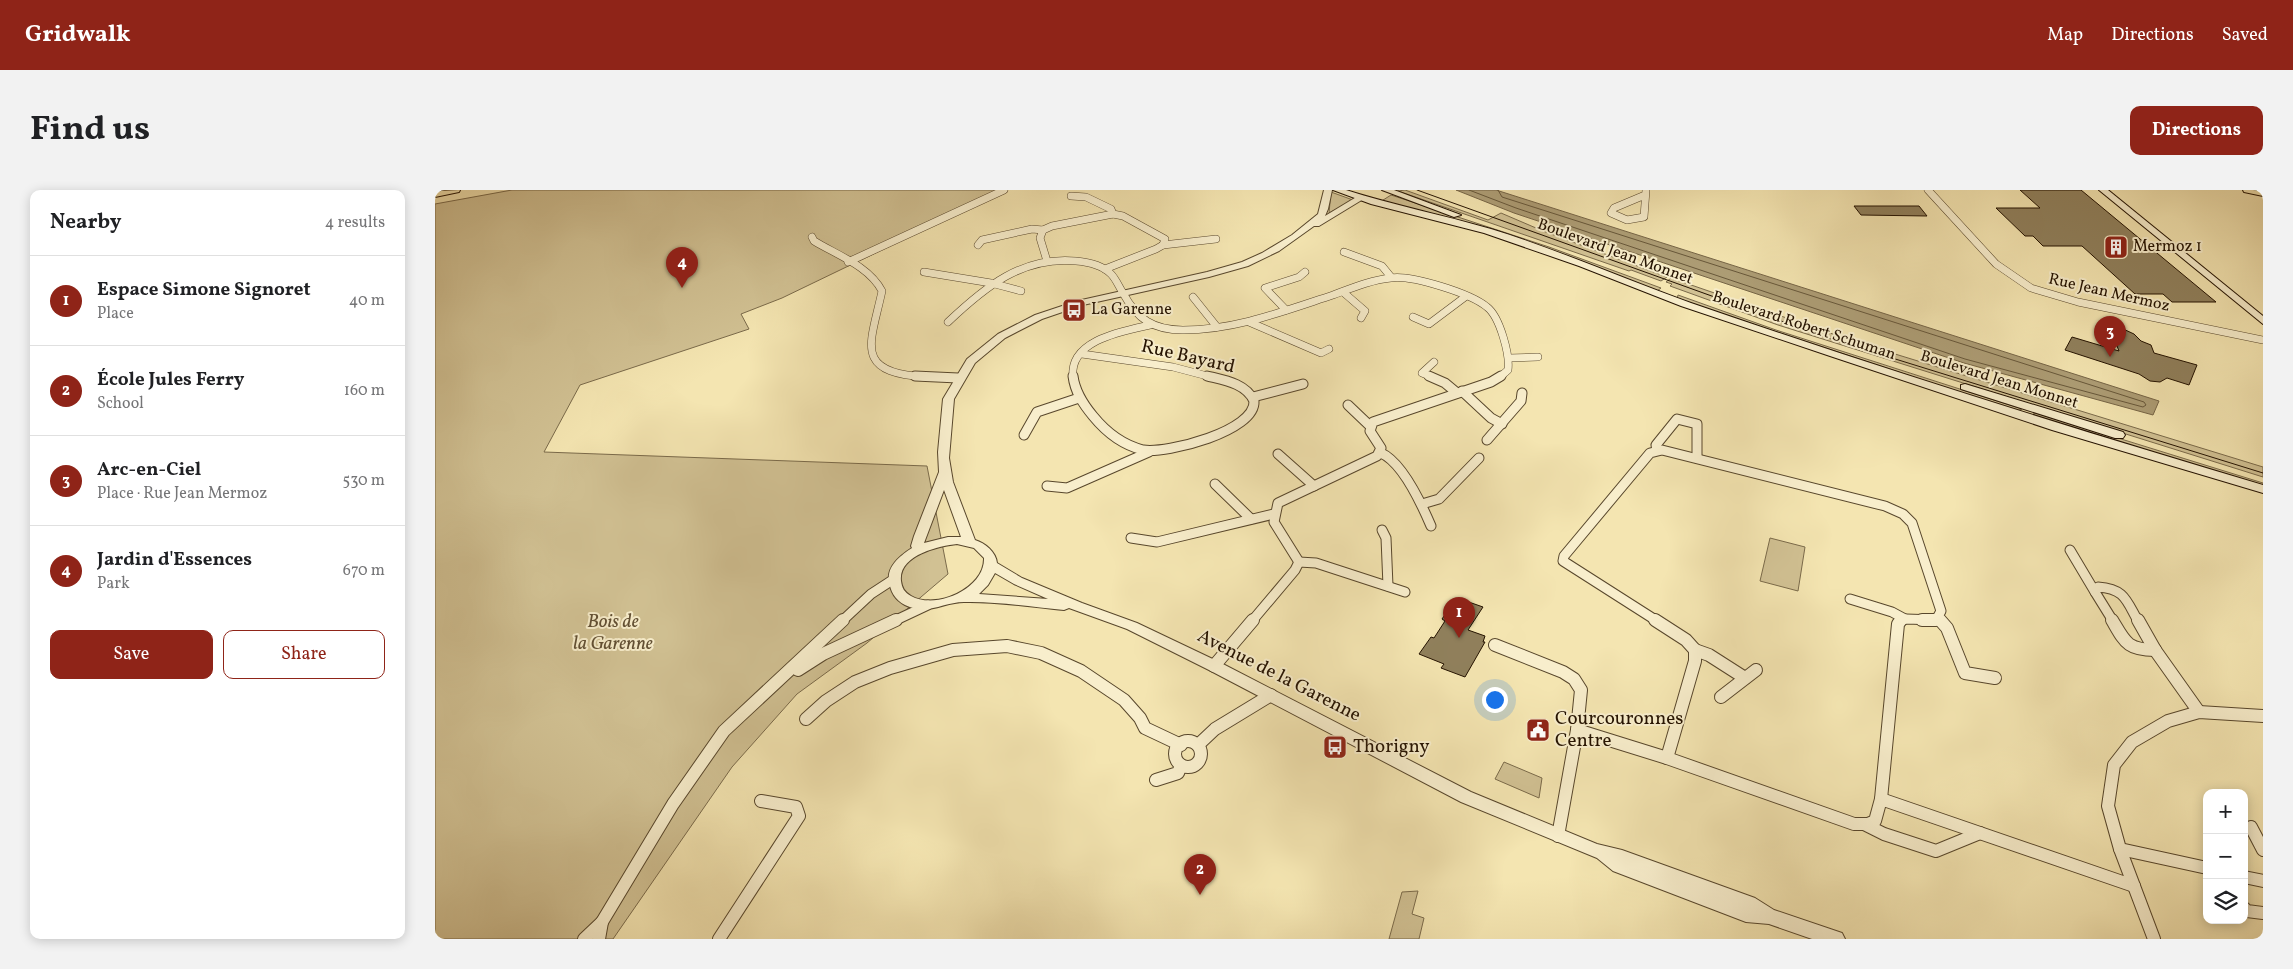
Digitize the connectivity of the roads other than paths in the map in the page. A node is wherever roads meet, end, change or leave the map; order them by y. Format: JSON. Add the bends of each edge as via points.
{"nodes":[{"id":1,"x":455,"y":190,"type":"edge"},
{"id":2,"x":1004,"y":190,"type":"edge"},
{"id":3,"x":1329,"y":190,"type":"edge"},
{"id":4,"x":1337,"y":190,"type":"edge"},
{"id":5,"x":1376,"y":190,"type":"edge"},
{"id":6,"x":1386,"y":190,"type":"edge"},
{"id":7,"x":1928,"y":190,"type":"edge"},
{"id":8,"x":2103,"y":190,"type":"edge"},
{"id":9,"x":2111,"y":190,"type":"edge"},
{"id":10,"x":2247,"y":190,"type":"edge"},
{"id":11,"x":1645,"y":193,"type":"edge"},
{"id":12,"x":435,"y":194,"type":"edge"},
{"id":13,"x":2263,"y":194,"type":"edge"},
{"id":14,"x":1071,"y":196,"type":"dead end"},
{"id":15,"x":1361,"y":198,"type":"junction"},
{"id":16,"x":2125,"y":206,"type":"junction"},
{"id":17,"x":1113,"y":214,"type":"junction"},
{"id":18,"x":1309,"y":226,"type":"junction"},
{"id":19,"x":1043,"y":230,"type":"junction"},
{"id":20,"x":812,"y":237,"type":"dead end"},
{"id":21,"x":1216,"y":239,"type":"dead end"},
{"id":22,"x":1163,"y":244,"type":"junction"},
{"id":23,"x":978,"y":245,"type":"dead end"},
{"id":24,"x":1344,"y":252,"type":"dead end"},
{"id":25,"x":1047,"y":261,"type":"junction"},
{"id":26,"x":851,"y":263,"type":"junction"},
{"id":27,"x":1105,"y":269,"type":"junction"},
{"id":28,"x":924,"y":272,"type":"dead end"},
{"id":29,"x":1305,"y":272,"type":"dead end"},
{"id":30,"x":1391,"y":277,"type":"junction"},
{"id":31,"x":991,"y":283,"type":"junction"},
{"id":32,"x":1021,"y":291,"type":"dead end"},
{"id":33,"x":1343,"y":292,"type":"junction"},
{"id":34,"x":1122,"y":293,"type":"junction"},
{"id":35,"x":1193,"y":297,"type":"dead end"},
{"id":36,"x":1465,"y":297,"type":"junction"},
{"id":37,"x":1286,"y":310,"type":"junction"},
{"id":38,"x":1138,"y":318,"type":"junction"},
{"id":39,"x":1361,"y":318,"type":"dead end"},
{"id":40,"x":1413,"y":318,"type":"dead end"},
{"id":41,"x":2263,"y":321,"type":"edge"},
{"id":42,"x":948,"y":322,"type":"dead end"},
{"id":43,"x":1249,"y":322,"type":"junction"},
{"id":44,"x":1151,"y":325,"type":"junction"},
{"id":45,"x":1217,"y":327,"type":"junction"},
{"id":46,"x":1126,"y":330,"type":"junction"},
{"id":47,"x":2263,"y":340,"type":"edge"},
{"id":48,"x":1329,"y":349,"type":"dead end"},
{"id":49,"x":1082,"y":354,"type":"junction"},
{"id":50,"x":1537,"y":357,"type":"dead end"},
{"id":51,"x":1509,"y":358,"type":"junction"},
{"id":52,"x":1434,"y":362,"type":"dead end"},
{"id":53,"x":958,"y":378,"type":"junction"},
{"id":54,"x":1303,"y":384,"type":"dead end"},
{"id":55,"x":1459,"y":392,"type":"junction"},
{"id":56,"x":1522,"y":393,"type":"dead end"},
{"id":57,"x":1253,"y":397,"type":"junction"},
{"id":58,"x":1079,"y":398,"type":"junction"},
{"id":59,"x":1347,"y":405,"type":"dead end"},
{"id":60,"x":1502,"y":424,"type":"junction"},
{"id":61,"x":1369,"y":426,"type":"junction"},
{"id":62,"x":1024,"y":435,"type":"dead end"},
{"id":63,"x":1487,"y":440,"type":"dead end"},
{"id":64,"x":1125,"y":445,"type":"junction"},
{"id":65,"x":1657,"y":450,"type":"junction"},
{"id":66,"x":1149,"y":452,"type":"junction"},
{"id":67,"x":1381,"y":452,"type":"junction"},
{"id":68,"x":1278,"y":454,"type":"dead end"},
{"id":69,"x":1479,"y":458,"type":"dead end"},
{"id":70,"x":1697,"y":458,"type":"junction"},
{"id":71,"x":1119,"y":464,"type":"junction"},
{"id":72,"x":945,"y":472,"type":"junction"},
{"id":73,"x":2263,"y":480,"type":"edge"},
{"id":74,"x":1215,"y":484,"type":"dead end"},
{"id":75,"x":1047,"y":486,"type":"dead end"},
{"id":76,"x":1314,"y":486,"type":"junction"},
{"id":77,"x":2263,"y":489,"type":"edge"},
{"id":78,"x":1422,"y":504,"type":"junction"},
{"id":79,"x":1273,"y":514,"type":"junction"},
{"id":80,"x":1251,"y":519,"type":"junction"},
{"id":81,"x":1431,"y":526,"type":"dead end"},
{"id":82,"x":1382,"y":530,"type":"dead end"},
{"id":83,"x":1131,"y":538,"type":"dead end"},
{"id":84,"x":969,"y":541,"type":"junction"},
{"id":85,"x":920,"y":549,"type":"junction"},
{"id":86,"x":2070,"y":550,"type":"dead end"},
{"id":87,"x":1299,"y":562,"type":"junction"},
{"id":88,"x":991,"y":564,"type":"junction"},
{"id":89,"x":894,"y":579,"type":"junction"},
{"id":90,"x":1388,"y":586,"type":"junction"},
{"id":91,"x":1405,"y":592,"type":"dead end"},
{"id":92,"x":2095,"y":592,"type":"junction"},
{"id":93,"x":962,"y":597,"type":"junction"},
{"id":94,"x":1850,"y":599,"type":"dead end"},
{"id":95,"x":928,"y":605,"type":"junction"},
{"id":96,"x":1077,"y":606,"type":"junction"},
{"id":97,"x":1905,"y":618,"type":"junction"},
{"id":98,"x":1938,"y":618,"type":"junction"},
{"id":99,"x":1495,"y":645,"type":"dead end"},
{"id":100,"x":1695,"y":650,"type":"junction"},
{"id":101,"x":2155,"y":650,"type":"junction"},
{"id":102,"x":1214,"y":666,"type":"junction"},
{"id":103,"x":1756,"y":670,"type":"dead end"},
{"id":104,"x":1745,"y":678,"type":"junction"},
{"id":105,"x":1995,"y":678,"type":"dead end"},
{"id":106,"x":1271,"y":695,"type":"junction"},
{"id":107,"x":760,"y":696,"type":"junction"},
{"id":108,"x":1721,"y":697,"type":"dead end"},
{"id":109,"x":2199,"y":712,"type":"junction"},
{"id":110,"x":2263,"y":716,"type":"edge"},
{"id":111,"x":806,"y":719,"type":"dead end"},
{"id":112,"x":1577,"y":730,"type":"junction"},
{"id":113,"x":1181,"y":745,"type":"junction"},
{"id":114,"x":1198,"y":745,"type":"junction"},
{"id":115,"x":1667,"y":758,"type":"junction"},
{"id":116,"x":1181,"y":765,"type":"junction"},
{"id":117,"x":1156,"y":780,"type":"dead end"},
{"id":118,"x":1881,"y":799,"type":"junction"},
{"id":119,"x":761,"y":802,"type":"dead end"},
{"id":120,"x":1866,"y":826,"type":"junction"},
{"id":121,"x":2251,"y":827,"type":"dead end"},
{"id":122,"x":1980,"y":833,"type":"junction"},
{"id":123,"x":1557,"y":836,"type":"junction"},
{"id":124,"x":2120,"y":849,"type":"junction"},
{"id":125,"x":2263,"y":850,"type":"edge"},
{"id":126,"x":2203,"y":868,"type":"edge"},
{"id":127,"x":2248,"y":878,"type":"edge"},
{"id":128,"x":2263,"y":881,"type":"edge"},
{"id":129,"x":2133,"y":886,"type":"junction"},
{"id":130,"x":2248,"y":910,"type":"edge"},
{"id":131,"x":2263,"y":913,"type":"edge"},
{"id":132,"x":602,"y":922,"type":"junction"},
{"id":133,"x":583,"y":939,"type":"edge"},
{"id":134,"x":599,"y":939,"type":"edge"},
{"id":135,"x":719,"y":939,"type":"edge"},
{"id":136,"x":1836,"y":939,"type":"edge"},
{"id":137,"x":2154,"y":939,"type":"edge"}],
"edges":[{"from":1,"to":12,"type":"highway"},
{"from":2,"to":26,"type":"street"},
{"from":3,"to":18,"type":"street","via":[[1325,207]]},
{"from":4,"to":15,"type":"main road","name":"Boulevard Robert Schuman"},
{"from":5,"to":15,"type":"main road"},
{"from":6,"to":73,"type":"main road","name":"Boulevard Jean Monnet","via":[[1780,328]]},
{"from":7,"to":47,"type":"street","name":"Rue Jean Mermoz","via":[[1996,264],[2031,288],[2078,302]]},
{"from":8,"to":16,"type":"main road"},
{"from":9,"to":16,"type":"main road"},
{"from":10,"to":13,"type":"highway"},
{"from":11,"to":11,"type":"street","via":[[1642,219],[1626,220],[1611,213],[1614,208]]},
{"from":14,"to":17,"type":"street","via":[[1086,198],[1111,209]]},
{"from":15,"to":18,"type":"street"},
{"from":15,"to":77,"type":"main road","name":"Boulevard Robert Schuman","via":[[1487,231],[1824,351],[2039,422]]},
{"from":16,"to":41,"type":"main road"},
{"from":17,"to":19,"type":"street"},
{"from":17,"to":22,"type":"street","via":[[1163,237]]},
{"from":18,"to":34,"type":"street","via":[[1265,255],[1244,264]]},
{"from":19,"to":23,"type":"street","via":[[1032,229],[982,240]]},
{"from":19,"to":25,"type":"street","via":[[1040,238]]},
{"from":20,"to":26,"type":"street","via":[[814,242]]},
{"from":21,"to":22,"type":"street"},
{"from":22,"to":27,"type":"street"},
{"from":24,"to":30,"type":"street","via":[[1382,266]]},
{"from":25,"to":27,"type":"street","via":[[1079,262]]},
{"from":25,"to":31,"type":"street","via":[[1014,269]]},
{"from":26,"to":53,"type":"street","via":[[878,282],[882,291],[870,338],[872,356],[888,369],[901,374]]},
{"from":27,"to":34,"type":"street"},
{"from":28,"to":31,"type":"street"},
{"from":29,"to":37,"type":"street","via":[[1265,288]]},
{"from":30,"to":33,"type":"street"},
{"from":30,"to":36,"type":"street","via":[[1416,278]]},
{"from":31,"to":32,"type":"street"},
{"from":31,"to":42,"type":"street"},
{"from":33,"to":37,"type":"street"},
{"from":33,"to":39,"type":"street","via":[[1365,310]]},
{"from":34,"to":38,"type":"street"},
{"from":34,"to":53,"type":"street","via":[[1072,305],[1026,322],[985,349]]},
{"from":35,"to":45,"type":"street"},
{"from":36,"to":40,"type":"street","via":[[1429,324]]},
{"from":36,"to":51,"type":"street","via":[[1492,311]]},
{"from":37,"to":43,"type":"street"},
{"from":38,"to":44,"type":"street"},
{"from":38,"to":46,"type":"street","name":"Rue Bayard"},
{"from":43,"to":45,"type":"street"},
{"from":43,"to":48,"type":"street","via":[[1321,353]]},
{"from":44,"to":45,"type":"street","via":[[1181,330]]},
{"from":44,"to":46,"type":"street","name":"Rue Bayard"},
{"from":46,"to":49,"type":"street","name":"Rue Bayard","via":[[1100,339]]},
{"from":49,"to":57,"type":"street","name":"Rue Bayard","via":[[1200,373],[1243,387]]},
{"from":49,"to":58,"type":"street","name":"Rue Bayard","via":[[1071,371]]},
{"from":50,"to":51,"type":"street"},
{"from":51,"to":55,"type":"street","via":[[1508,370],[1499,378]]},
{"from":52,"to":55,"type":"street","via":[[1422,373]]},
{"from":53,"to":72,"type":"street","via":[[945,410]]},
{"from":54,"to":57,"type":"street"},
{"from":55,"to":60,"type":"street"},
{"from":55,"to":61,"type":"street","via":[[1380,419]]},
{"from":56,"to":60,"type":"street","via":[[1521,401]]},
{"from":57,"to":66,"type":"street","name":"Rue Bayard","via":[[1253,411],[1240,422],[1191,446]]},
{"from":58,"to":62,"type":"street","via":[[1037,412]]},
{"from":58,"to":64,"type":"street","name":"Rue Bayard","via":[[1103,427]]},
{"from":59,"to":61,"type":"street"},
{"from":60,"to":63,"type":"street"},
{"from":61,"to":67,"type":"street"},
{"from":64,"to":66,"type":"street","name":"Rue Bayard"},
{"from":64,"to":71,"type":"street"},
{"from":65,"to":70,"type":"street"},
{"from":65,"to":70,"type":"street","via":[[1657,444],[1677,419],[1697,424]]},
{"from":65,"to":100,"type":"street","via":[[1650,453],[1620,488],[1563,561],[1686,640]]},
{"from":66,"to":71,"type":"street"},
{"from":67,"to":76,"type":"street","via":[[1371,460]]},
{"from":67,"to":78,"type":"street","via":[[1391,457]]},
{"from":68,"to":76,"type":"street"},
{"from":69,"to":78,"type":"street","via":[[1439,499]]},
{"from":70,"to":98,"type":"street","via":[[1885,506],[1903,514],[1913,523],[1918,536],[1939,601],[1941,611]]},
{"from":71,"to":75,"type":"street","via":[[1067,488]]},
{"from":72,"to":84,"type":"street"},
{"from":72,"to":85,"type":"street","via":[[936,503],[921,533],[917,546]]},
{"from":74,"to":80,"type":"street"},
{"from":76,"to":79,"type":"street","via":[[1278,503]]},
{"from":78,"to":81,"type":"street"},
{"from":79,"to":80,"type":"street"},
{"from":79,"to":87,"type":"street","via":[[1280,534]]},
{"from":80,"to":83,"type":"street","via":[[1157,542]]},
{"from":82,"to":90,"type":"street","via":[[1386,538]]},
{"from":84,"to":85,"type":"street","via":[[945,540]]},
{"from":84,"to":88,"type":"street","via":[[985,550]]},
{"from":85,"to":89,"type":"street","via":[[902,562]]},
{"from":86,"to":92,"type":"street"},
{"from":87,"to":90,"type":"street"},
{"from":87,"to":102,"type":"street"},
{"from":88,"to":93,"type":"street","via":[[983,582]]},
{"from":88,"to":96,"type":"street","name":"Avenue de la Garenne","via":[[1018,580]]},
{"from":89,"to":95,"type":"street","via":[[902,597]]},
{"from":89,"to":107,"type":"street","via":[[871,594],[816,648]]},
{"from":90,"to":91,"type":"street"},
{"from":92,"to":101,"type":"street","via":[[2127,645],[2139,650]]},
{"from":92,"to":101,"type":"street","via":[[2099,587],[2122,593]]},
{"from":93,"to":95,"type":"street"},
{"from":93,"to":96,"type":"street","name":"Avenue de la Garenne"},
{"from":94,"to":97,"type":"street"},
{"from":95,"to":107,"type":"street","via":[[823,654]]},
{"from":96,"to":102,"type":"street","name":"Avenue de la Garenne","via":[[1132,626]]},
{"from":97,"to":98,"type":"street","via":[[1928,621]]},
{"from":97,"to":118,"type":"street","via":[[1898,624]]},
{"from":98,"to":105,"type":"street","via":[[1947,628],[1965,673]]},
{"from":99,"to":112,"type":"street","via":[[1575,679],[1581,690]]},
{"from":100,"to":104,"type":"street"},
{"from":100,"to":115,"type":"street","via":[[1695,661]]},
{"from":101,"to":109,"type":"street"},
{"from":102,"to":106,"type":"street","name":"Avenue de la Garenne"},
{"from":103,"to":104,"type":"street"},
{"from":104,"to":108,"type":"street"},
{"from":106,"to":114,"type":"street","via":[[1215,729]]},
{"from":106,"to":123,"type":"street","name":"Avenue de la Garenne","via":[[1466,796]]},
{"from":107,"to":132,"type":"street","via":[[724,731],[695,770]]},
{"from":109,"to":110,"type":"street"},
{"from":109,"to":124,"type":"street","via":[[2147,731],[2132,742],[2114,765],[2108,806]]},
{"from":111,"to":113,"type":"street","via":[[855,682],[890,668],[953,650],[1007,646],[1041,652],[1081,671],[1124,700],[1145,728]]},
{"from":112,"to":115,"type":"street"},
{"from":112,"to":123,"type":"street"},
{"from":113,"to":114,"type":"street"},
{"from":113,"to":116,"type":"street","via":[[1174,754]]},
{"from":114,"to":116,"type":"street","via":[[1202,751],[1201,759],[1190,766]]},
{"from":115,"to":120,"type":"street"},
{"from":116,"to":117,"type":"street","via":[[1178,773]]},
{"from":118,"to":120,"type":"street","via":[[1879,818]]},
{"from":118,"to":122,"type":"street"},
{"from":119,"to":135,"type":"street","via":[[796,807],[799,816]]},
{"from":120,"to":122,"type":"street","via":[[1936,851]]},
{"from":121,"to":125,"type":"street"},
{"from":122,"to":129,"type":"street"},
{"from":123,"to":136,"type":"street","name":"Avenue de la Garenne","via":[[1596,851],[1619,866],[1746,914],[1769,916]]},
{"from":124,"to":126,"type":"street"},
{"from":124,"to":129,"type":"street"},
{"from":127,"to":128,"type":"street"},
{"from":129,"to":137,"type":"street"},
{"from":130,"to":131,"type":"street"},
{"from":132,"to":133,"type":"street"},
{"from":132,"to":134,"type":"street"}]}
